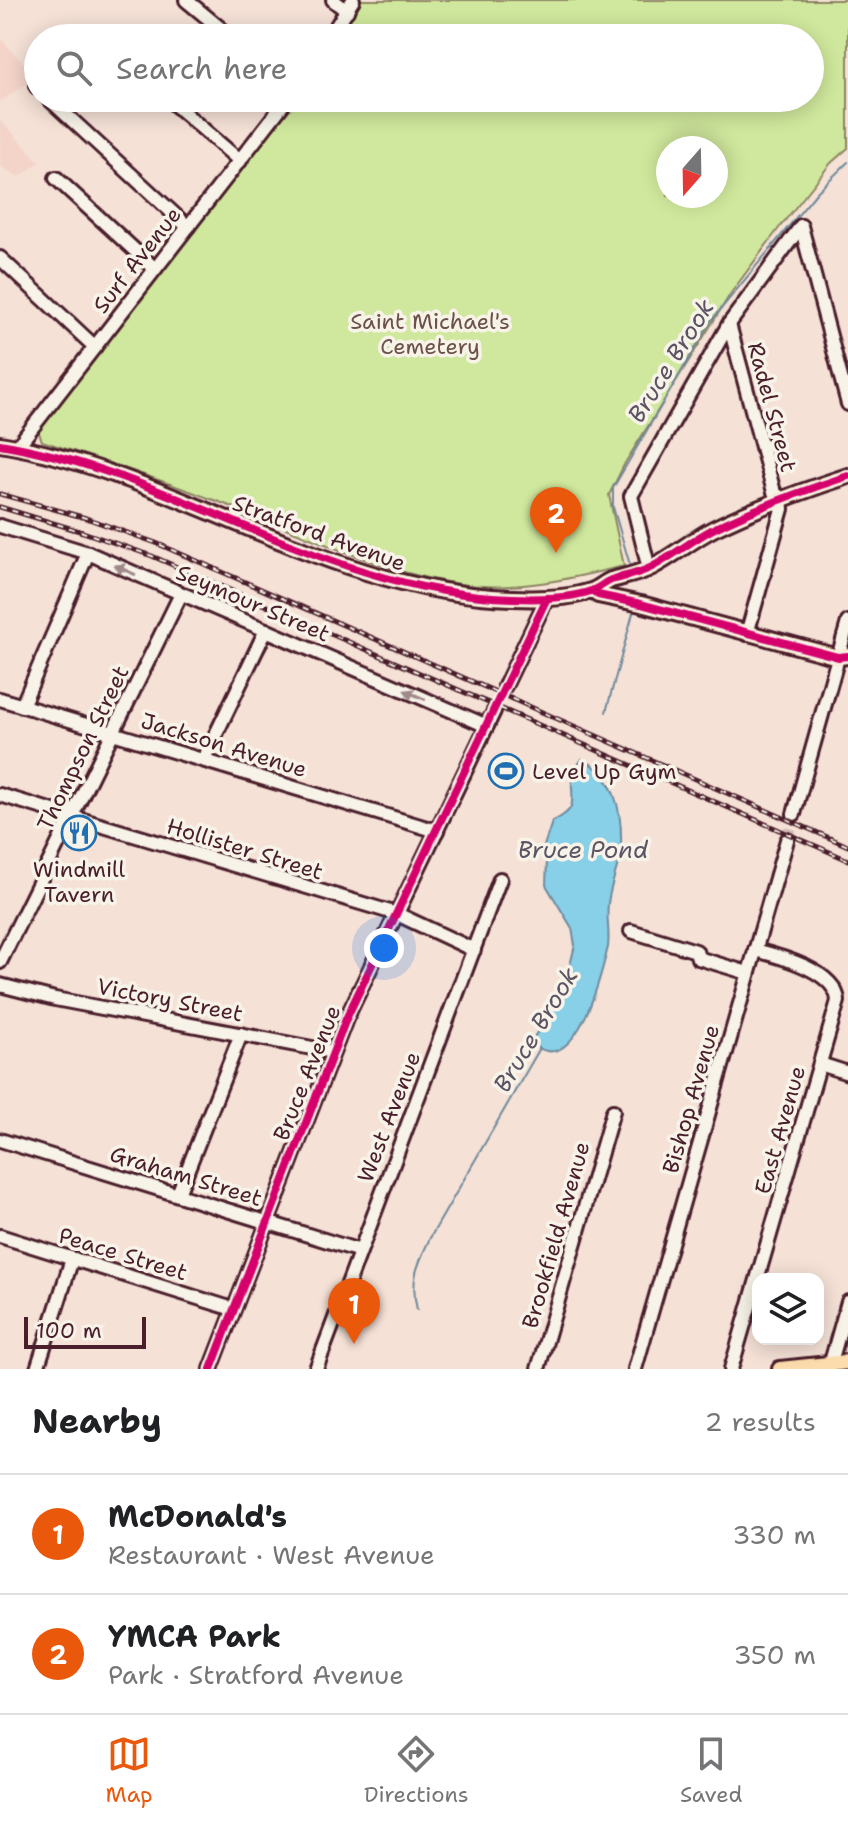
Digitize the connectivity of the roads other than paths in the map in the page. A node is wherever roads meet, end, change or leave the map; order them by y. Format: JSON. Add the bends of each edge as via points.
{"nodes":[{"id":1,"x":186,"y":0,"type":"edge"},
{"id":2,"x":333,"y":0,"type":"edge"},
{"id":3,"x":350,"y":6,"type":"edge"},
{"id":4,"x":215,"y":24,"type":"edge"},
{"id":5,"x":338,"y":24,"type":"edge"},
{"id":6,"x":63,"y":112,"type":"edge"},
{"id":7,"x":183,"y":112,"type":"edge"},
{"id":8,"x":277,"y":112,"type":"edge"},
{"id":9,"x":240,"y":161,"type":"junction"},
{"id":10,"x":56,"y":178,"type":"dead end"},
{"id":11,"x":188,"y":227,"type":"junction"},
{"id":12,"x":0,"y":258,"type":"edge"},
{"id":13,"x":155,"y":269,"type":"junction"},
{"id":14,"x":729,"y":324,"type":"junction"},
{"id":15,"x":95,"y":347,"type":"junction"},
{"id":16,"x":848,"y":404,"type":"edge"},
{"id":17,"x":0,"y":444,"type":"edge"},
{"id":18,"x":17,"y":447,"type":"junction"},
{"id":19,"x":848,"y":476,"type":"edge"},
{"id":20,"x":781,"y":498,"type":"junction"},
{"id":21,"x":0,"y":526,"type":"edge"},
{"id":22,"x":88,"y":553,"type":"junction"},
{"id":23,"x":649,"y":569,"type":"junction"},
{"id":24,"x":620,"y":577,"type":"junction"},
{"id":25,"x":593,"y":591,"type":"junction"},
{"id":26,"x":181,"y":594,"type":"junction"},
{"id":27,"x":547,"y":598,"type":"junction"},
{"id":28,"x":623,"y":600,"type":"junction"},
{"id":29,"x":848,"y":622,"type":"edge"},
{"id":30,"x":266,"y":630,"type":"junction"},
{"id":31,"x":747,"y":634,"type":"junction"},
{"id":32,"x":843,"y":656,"type":"edge"},
{"id":33,"x":505,"y":686,"type":"tunnel mouth"},
{"id":34,"x":0,"y":699,"type":"edge"},
{"id":35,"x":22,"y":706,"type":"junction"},
{"id":36,"x":494,"y":711,"type":"tunnel mouth"},
{"id":37,"x":487,"y":726,"type":"junction"},
{"id":38,"x":113,"y":732,"type":"junction"},
{"id":39,"x":204,"y":759,"type":"junction"},
{"id":40,"x":0,"y":795,"type":"edge"},
{"id":41,"x":794,"y":814,"type":"tunnel mouth"},
{"id":42,"x":71,"y":817,"type":"junction"},
{"id":43,"x":437,"y":831,"type":"junction"},
{"id":44,"x":787,"y":840,"type":"tunnel mouth"},
{"id":45,"x":500,"y":879,"type":"dead end"},
{"id":46,"x":397,"y":914,"type":"junction"},
{"id":47,"x":631,"y":931,"type":"dead end"},
{"id":48,"x":474,"y":950,"type":"junction"},
{"id":49,"x":755,"y":950,"type":"junction"},
{"id":50,"x":0,"y":962,"type":"edge"},
{"id":51,"x":748,"y":973,"type":"junction"},
{"id":52,"x":0,"y":985,"type":"edge"},
{"id":53,"x":241,"y":1034,"type":"junction"},
{"id":54,"x":333,"y":1052,"type":"junction"},
{"id":55,"x":820,"y":1064,"type":"junction"},
{"id":56,"x":848,"y":1073,"type":"edge"},
{"id":57,"x":613,"y":1111,"type":"dead end"},
{"id":58,"x":0,"y":1140,"type":"edge"},
{"id":59,"x":178,"y":1194,"type":"junction"},
{"id":60,"x":268,"y":1222,"type":"junction"},
{"id":61,"x":0,"y":1236,"type":"edge"},
{"id":62,"x":360,"y":1251,"type":"junction"},
{"id":63,"x":72,"y":1259,"type":"junction"},
{"id":64,"x":848,"y":1302,"type":"edge"},
{"id":65,"x":233,"y":1309,"type":"junction"},
{"id":66,"x":848,"y":1362,"type":"edge"},
{"id":67,"x":829,"y":1367,"type":"edge"},
{"id":68,"x":37,"y":1369,"type":"edge"},
{"id":69,"x":211,"y":1369,"type":"edge"},
{"id":70,"x":316,"y":1369,"type":"edge"},
{"id":71,"x":538,"y":1369,"type":"edge"},
{"id":72,"x":635,"y":1369,"type":"edge"},
{"id":73,"x":731,"y":1369,"type":"edge"},
{"id":74,"x":780,"y":1369,"type":"edge"}],
"edges":[{"from":1,"to":4,"type":"street"},
{"from":2,"to":3,"type":"street"},
{"from":3,"to":5,"type":"street"},
{"from":6,"to":11,"type":"street"},
{"from":7,"to":9,"type":"street"},
{"from":8,"to":9,"type":"street","name":"Surf Avenue"},
{"from":9,"to":11,"type":"street","name":"Surf Avenue"},
{"from":10,"to":13,"type":"street"},
{"from":11,"to":13,"type":"street","name":"Surf Avenue"},
{"from":12,"to":15,"type":"street"},
{"from":13,"to":15,"type":"street","name":"Surf Avenue"},
{"from":14,"to":16,"type":"street","via":[[801,226]]},
{"from":14,"to":20,"type":"street","name":"Radel Street","via":[[774,492]]},
{"from":14,"to":23,"type":"street","via":[[631,496]]},
{"from":15,"to":18,"type":"street","name":"Surf Avenue"},
{"from":17,"to":18,"type":"main road","name":"Stratford Avenue"},
{"from":18,"to":27,"type":"main road","name":"Stratford Avenue","via":[[162,493],[387,579],[469,596]]},
{"from":19,"to":20,"type":"main road","name":"Stratford Avenue"},
{"from":20,"to":23,"type":"main road","name":"Stratford Avenue","via":[[711,529]]},
{"from":20,"to":31,"type":"street"},
{"from":21,"to":22,"type":"street","name":"Seymour Street"},
{"from":26,"to":22,"type":"street","name":"Seymour Street","one_way":true},
{"from":22,"to":35,"type":"street"},
{"from":23,"to":24,"type":"main road","name":"Stratford Avenue"},
{"from":24,"to":25,"type":"main road","name":"Stratford Avenue"},
{"from":24,"to":28,"type":"main road"},
{"from":25,"to":27,"type":"main road","name":"Stratford Avenue"},
{"from":25,"to":28,"type":"main road"},
{"from":26,"to":30,"type":"street","name":"Seymour Street"},
{"from":26,"to":38,"type":"street","name":"Thompson Street"},
{"from":27,"to":33,"type":"street"},
{"from":28,"to":31,"type":"main road"},
{"from":29,"to":32,"type":"street"},
{"from":37,"to":30,"type":"street","name":"Seymour Street","one_way":true},
{"from":30,"to":39,"type":"street"},
{"from":31,"to":32,"type":"main road"},
{"from":32,"to":41,"type":"street"},
{"from":34,"to":35,"type":"street","name":"Jackson Avenue"},
{"from":35,"to":38,"type":"street","name":"Jackson Avenue"},
{"from":36,"to":37,"type":"street","name":"Bruce Avenue"},
{"from":37,"to":43,"type":"street","name":"Bruce Avenue"},
{"from":38,"to":39,"type":"street","name":"Jackson Avenue"},
{"from":38,"to":42,"type":"street","name":"Thompson Street"},
{"from":39,"to":43,"type":"street","name":"Jackson Avenue"},
{"from":40,"to":42,"type":"street","name":"Hollister Street"},
{"from":42,"to":46,"type":"street","name":"Hollister Street"},
{"from":42,"to":50,"type":"street","name":"Thompson Street"},
{"from":43,"to":46,"type":"street","name":"Bruce Avenue"},
{"from":44,"to":49,"type":"street","name":"Bishop Avenue"},
{"from":45,"to":48,"type":"street","name":"West Avenue"},
{"from":46,"to":48,"type":"street","name":"Hollister Street"},
{"from":46,"to":54,"type":"street","name":"Bruce Avenue"},
{"from":47,"to":51,"type":"street"},
{"from":48,"to":62,"type":"street","name":"West Avenue"},
{"from":49,"to":51,"type":"street","name":"Bishop Avenue"},
{"from":49,"to":55,"type":"street","name":"East Avenue","via":[[800,963],[836,992]]},
{"from":51,"to":72,"type":"street","name":"Bishop Avenue"},
{"from":52,"to":53,"type":"street","name":"Victory Street"},
{"from":53,"to":54,"type":"street","name":"Victory Street"},
{"from":53,"to":59,"type":"street"},
{"from":54,"to":60,"type":"street","name":"Bruce Avenue"},
{"from":55,"to":56,"type":"street"},
{"from":55,"to":73,"type":"street","name":"East Avenue"},
{"from":57,"to":71,"type":"street","name":"Brookfield Avenue"},
{"from":58,"to":59,"type":"street","name":"Graham Street"},
{"from":59,"to":60,"type":"street","name":"Graham Street"},
{"from":60,"to":62,"type":"street","name":"Graham Street"},
{"from":60,"to":65,"type":"street","name":"Bruce Avenue"},
{"from":61,"to":63,"type":"street","name":"Peace Street"},
{"from":62,"to":70,"type":"street","name":"West Avenue"},
{"from":63,"to":65,"type":"street","name":"Peace Street"},
{"from":63,"to":68,"type":"street"},
{"from":64,"to":67,"type":"street"},
{"from":65,"to":69,"type":"street","name":"Bruce Avenue"},
{"from":66,"to":67,"type":"main road"},
{"from":67,"to":74,"type":"main road"}]}
